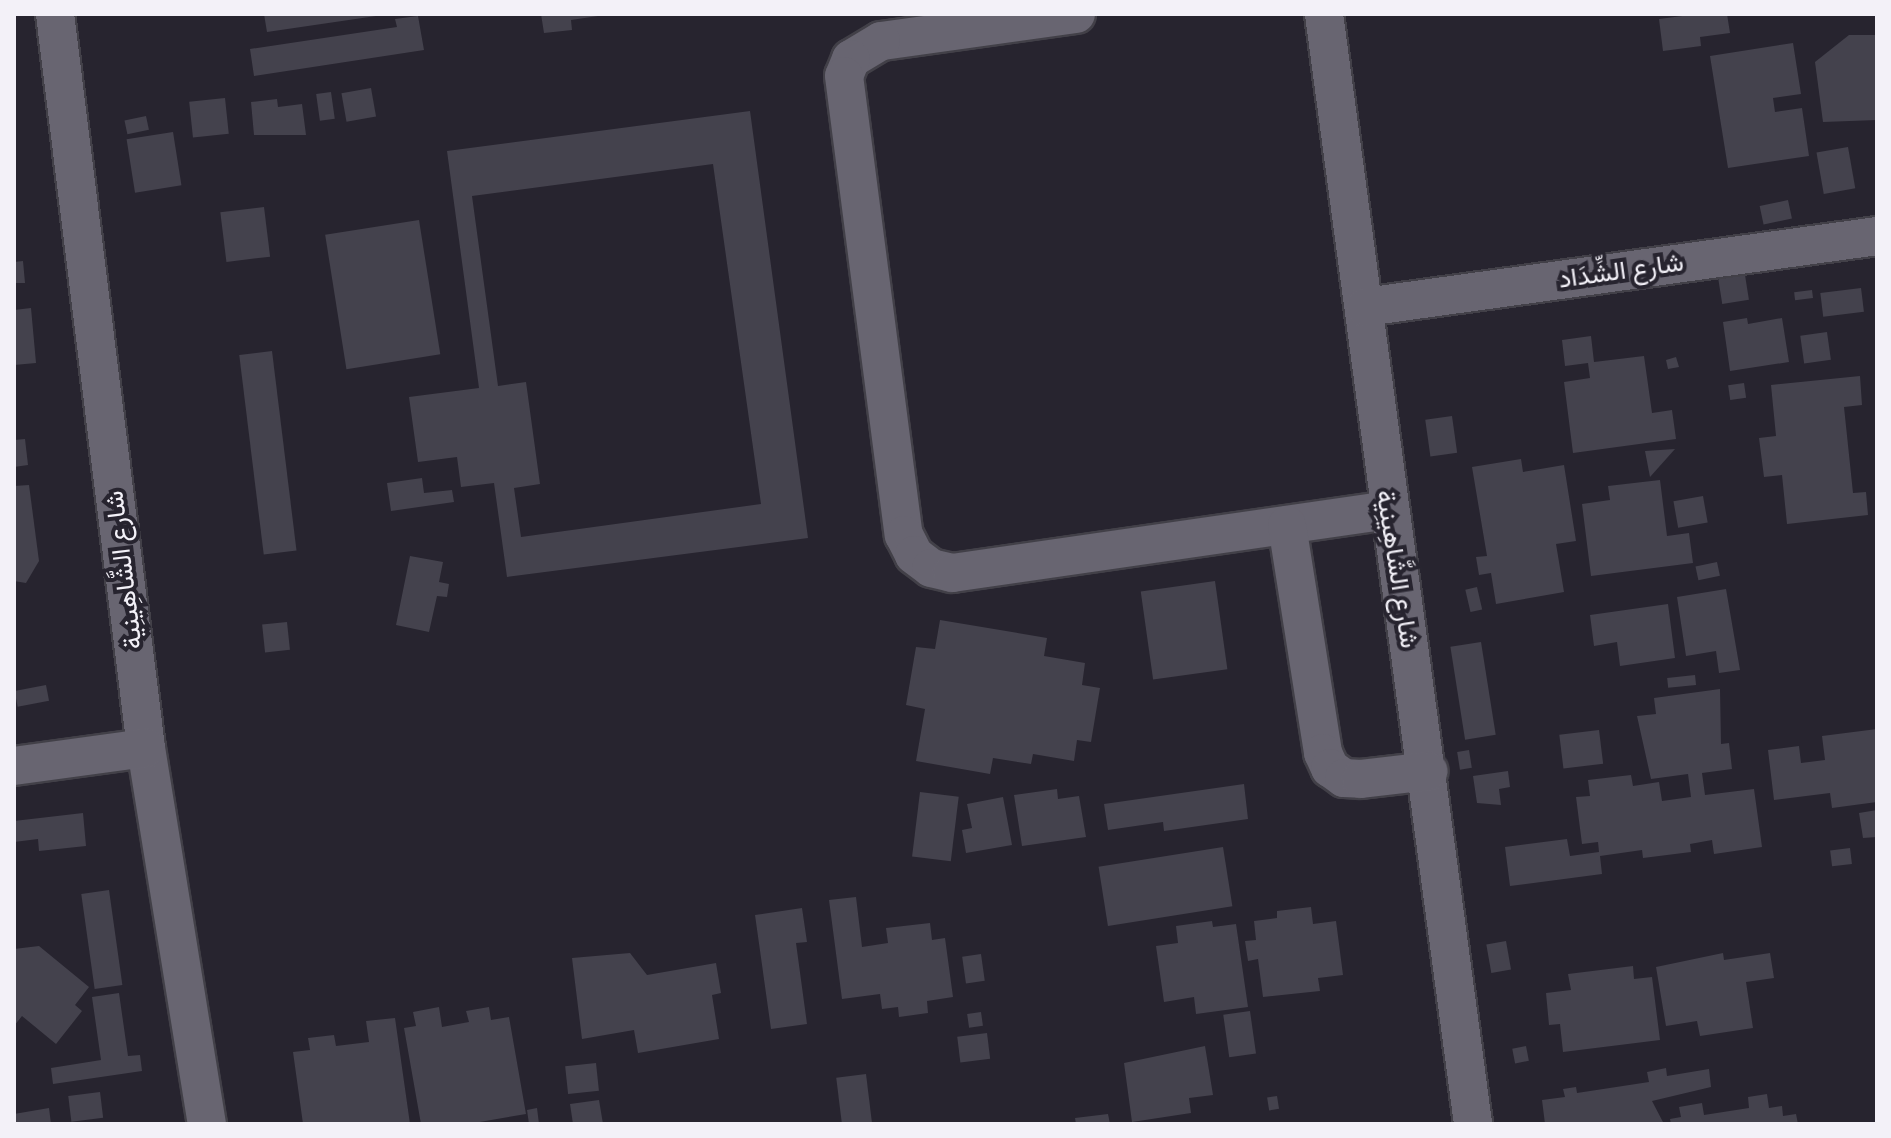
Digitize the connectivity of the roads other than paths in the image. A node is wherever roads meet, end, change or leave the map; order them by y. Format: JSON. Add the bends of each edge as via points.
{"nodes":[{"id":1,"x":55,"y":14,"type":"edge"},
{"id":2,"x":1076,"y":14,"type":"edge"},
{"id":3,"x":1324,"y":14,"type":"edge"},
{"id":4,"x":1877,"y":236,"type":"edge"},
{"id":5,"x":1365,"y":307,"type":"junction"},
{"id":6,"x":1387,"y":510,"type":"junction"},
{"id":7,"x":1287,"y":525,"type":"junction"},
{"id":8,"x":146,"y":748,"type":"junction"},
{"id":9,"x":14,"y":766,"type":"edge"},
{"id":10,"x":1429,"y":771,"type":"junction"},
{"id":11,"x":207,"y":1124,"type":"edge"},
{"id":12,"x":1473,"y":1124,"type":"edge"}],
"edges":[{"from":1,"to":8,"type":"street","name":"شارع الشَّاهِينِية"},
{"from":2,"to":7,"type":"street","via":[[881,41],[851,59],[844,76],[904,535],[914,555],[931,568],[952,573]]},
{"from":3,"to":5,"type":"street","name":"شارع الشَّاهِينِية"},
{"from":4,"to":5,"type":"street","name":"شارع الشِّدَاد"},
{"from":5,"to":6,"type":"street","name":"شارع الشَّاهِينِية"},
{"from":6,"to":7,"type":"street"},
{"from":6,"to":10,"type":"street","name":"شارع الشَّاهِينِية"},
{"from":7,"to":10,"type":"street","via":[[1323,753],[1330,768],[1344,778],[1361,779]]},
{"from":8,"to":9,"type":"street"},
{"from":8,"to":11,"type":"street","name":"شارع الشَّاهِينِية"},
{"from":10,"to":12,"type":"street","name":"شارع الشَّاهِينِية"}]}
